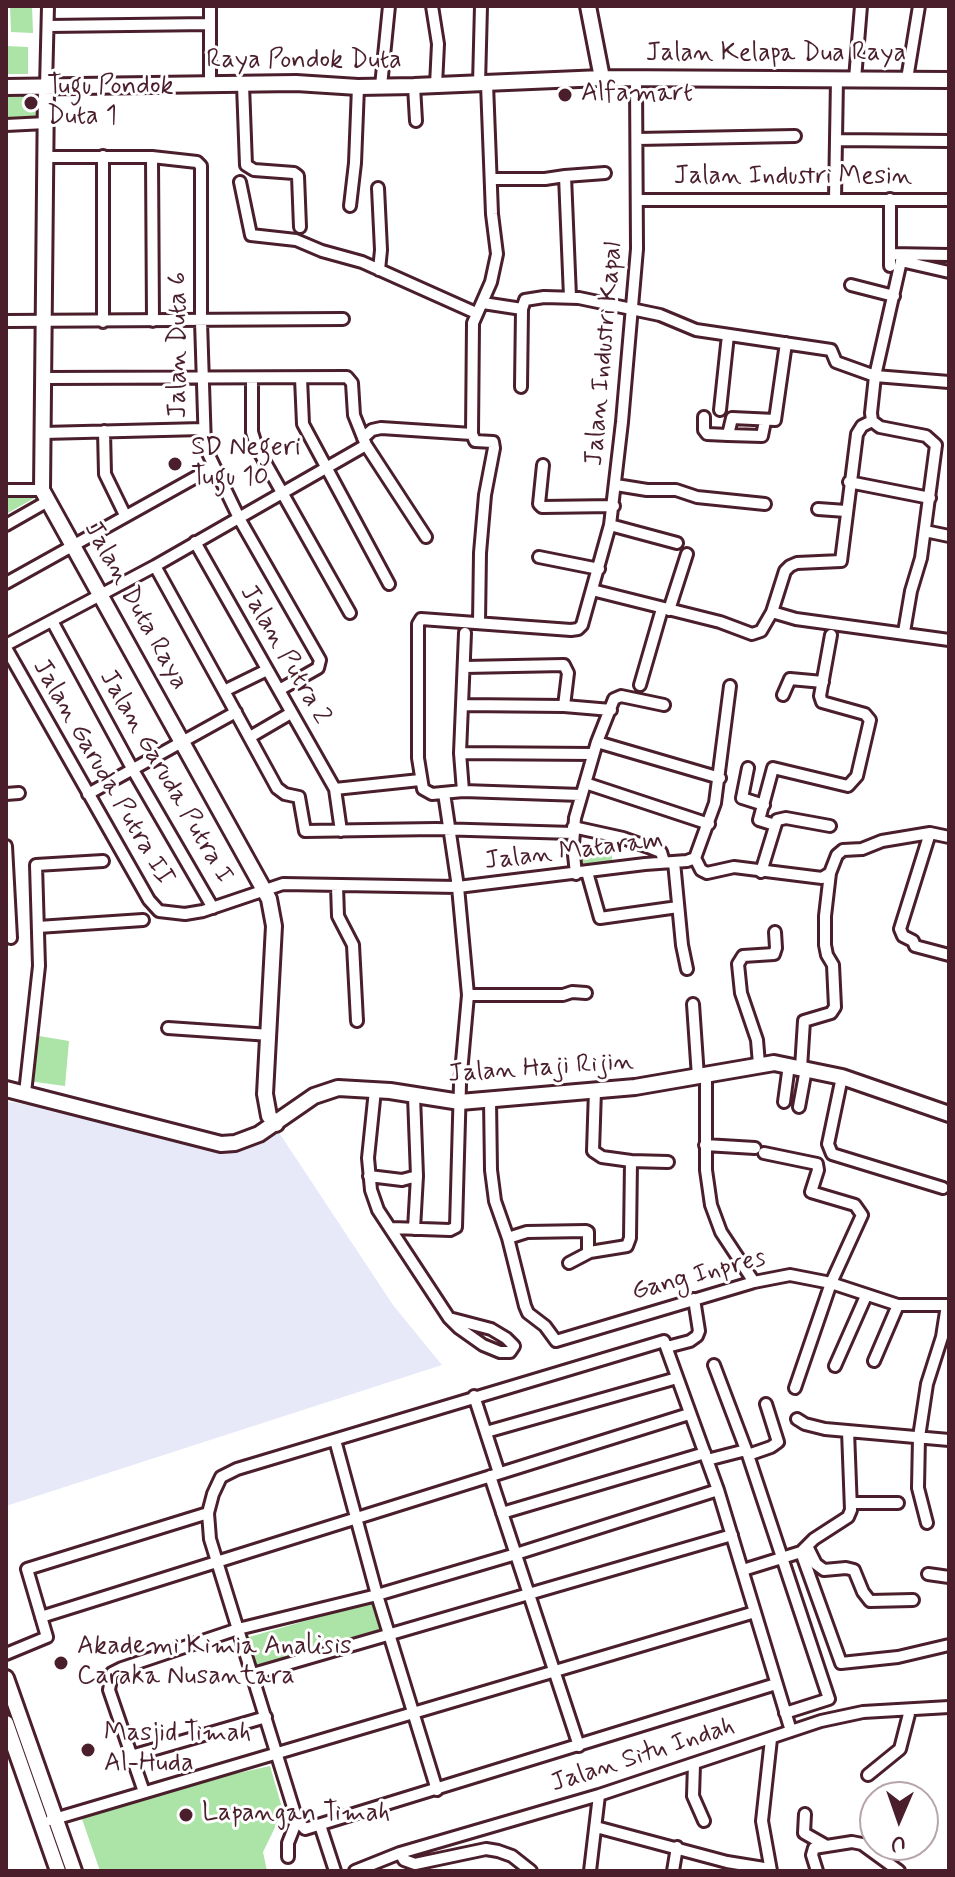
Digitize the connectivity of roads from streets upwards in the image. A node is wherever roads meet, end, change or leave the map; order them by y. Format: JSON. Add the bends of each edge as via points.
{"nodes":[{"id":1,"x":48,"y":6,"type":"edge"},
{"id":2,"x":210,"y":6,"type":"edge"},
{"id":3,"x":389,"y":6,"type":"edge"},
{"id":4,"x":432,"y":6,"type":"edge"},
{"id":5,"x":481,"y":6,"type":"edge"},
{"id":6,"x":588,"y":6,"type":"edge"},
{"id":7,"x":861,"y":6,"type":"edge"},
{"id":8,"x":919,"y":6,"type":"edge"},
{"id":9,"x":210,"y":24,"type":"junction"},
{"id":10,"x":48,"y":26,"type":"junction"},
{"id":11,"x":602,"y":78,"type":"junction"},
{"id":12,"x":636,"y":79,"type":"junction"},
{"id":13,"x":837,"y":79,"type":"junction"},
{"id":14,"x":855,"y":79,"type":"junction"},
{"id":15,"x":907,"y":79,"type":"junction"},
{"id":16,"x":949,"y":80,"type":"edge"},
{"id":17,"x":483,"y":84,"type":"junction"},
{"id":18,"x":243,"y":85,"type":"junction"},
{"id":19,"x":436,"y":85,"type":"junction"},
{"id":20,"x":210,"y":86,"type":"junction"},
{"id":21,"x":381,"y":86,"type":"junction"},
{"id":22,"x":414,"y":86,"type":"junction"},
{"id":23,"x":6,"y":87,"type":"edge"},
{"id":24,"x":46,"y":87,"type":"junction"},
{"id":25,"x":358,"y":87,"type":"junction"},
{"id":26,"x":416,"y":121,"type":"dead end"},
{"id":27,"x":46,"y":123,"type":"junction"},
{"id":28,"x":6,"y":125,"type":"edge"},
{"id":29,"x":795,"y":136,"type":"dead end"},
{"id":30,"x":637,"y":139,"type":"junction"},
{"id":31,"x":837,"y":140,"type":"junction"},
{"id":32,"x":949,"y":141,"type":"edge"},
{"id":33,"x":103,"y":156,"type":"junction"},
{"id":34,"x":46,"y":157,"type":"junction"},
{"id":35,"x":152,"y":157,"type":"junction"},
{"id":36,"x":605,"y":173,"type":"dead end"},
{"id":37,"x":565,"y":176,"type":"junction"},
{"id":38,"x":491,"y":179,"type":"junction"},
{"id":39,"x":240,"y":182,"type":"dead end"},
{"id":40,"x":378,"y":188,"type":"dead end"},
{"id":41,"x":835,"y":199,"type":"junction"},
{"id":42,"x":890,"y":199,"type":"junction"},
{"id":43,"x":637,"y":200,"type":"junction"},
{"id":44,"x":949,"y":200,"type":"edge"},
{"id":45,"x":350,"y":206,"type":"dead end"},
{"id":46,"x":300,"y":227,"type":"dead end"},
{"id":47,"x":949,"y":255,"type":"edge"},
{"id":48,"x":379,"y":270,"type":"junction"},
{"id":49,"x":949,"y":272,"type":"edge"},
{"id":50,"x":851,"y":285,"type":"dead end"},
{"id":51,"x":894,"y":296,"type":"junction"},
{"id":52,"x":570,"y":297,"type":"junction"},
{"id":53,"x":479,"y":308,"type":"junction"},
{"id":54,"x":522,"y":309,"type":"junction"},
{"id":55,"x":633,"y":309,"type":"junction"},
{"id":56,"x":343,"y":319,"type":"dead end"},
{"id":57,"x":6,"y":321,"type":"edge"},
{"id":58,"x":44,"y":321,"type":"junction"},
{"id":59,"x":153,"y":321,"type":"junction"},
{"id":60,"x":201,"y":321,"type":"junction"},
{"id":61,"x":103,"y":322,"type":"junction"},
{"id":62,"x":728,"y":335,"type":"junction"},
{"id":63,"x":786,"y":343,"type":"junction"},
{"id":64,"x":202,"y":376,"type":"junction"},
{"id":65,"x":875,"y":376,"type":"junction"},
{"id":66,"x":44,"y":378,"type":"junction"},
{"id":67,"x":252,"y":378,"type":"junction"},
{"id":68,"x":301,"y":378,"type":"junction"},
{"id":69,"x":949,"y":382,"type":"edge"},
{"id":70,"x":521,"y":387,"type":"dead end"},
{"id":71,"x":720,"y":410,"type":"dead end"},
{"id":72,"x":704,"y":417,"type":"dead end"},
{"id":73,"x":765,"y":421,"type":"junction"},
{"id":74,"x":872,"y":421,"type":"junction"},
{"id":75,"x":203,"y":429,"type":"junction"},
{"id":76,"x":104,"y":431,"type":"junction"},
{"id":77,"x":43,"y":433,"type":"junction"},
{"id":78,"x":472,"y":434,"type":"junction"},
{"id":79,"x":728,"y":435,"type":"junction"},
{"id":80,"x":364,"y":442,"type":"junction"},
{"id":81,"x":543,"y":465,"type":"dead end"},
{"id":82,"x":214,"y":467,"type":"junction"},
{"id":83,"x":327,"y":469,"type":"junction"},
{"id":84,"x":849,"y":482,"type":"junction"},
{"id":85,"x":616,"y":485,"type":"junction"},
{"id":86,"x":6,"y":490,"type":"edge"},
{"id":87,"x":281,"y":494,"type":"junction"},
{"id":88,"x":45,"y":496,"type":"junction"},
{"id":89,"x":930,"y":498,"type":"junction"},
{"id":90,"x":765,"y":504,"type":"dead end"},
{"id":91,"x":614,"y":506,"type":"junction"},
{"id":92,"x":818,"y":509,"type":"dead end"},
{"id":93,"x":846,"y":511,"type":"junction"},
{"id":94,"x":125,"y":515,"type":"junction"},
{"id":95,"x":239,"y":518,"type":"junction"},
{"id":96,"x":6,"y":525,"type":"edge"},
{"id":97,"x":610,"y":525,"type":"junction"},
{"id":98,"x":925,"y":531,"type":"junction"},
{"id":99,"x":949,"y":536,"type":"edge"},
{"id":100,"x":426,"y":537,"type":"dead end"},
{"id":101,"x":195,"y":542,"type":"junction"},
{"id":102,"x":677,"y":543,"type":"dead end"},
{"id":103,"x":73,"y":545,"type":"junction"},
{"id":104,"x":687,"y":554,"type":"dead end"},
{"id":105,"x":539,"y":557,"type":"dead end"},
{"id":106,"x":155,"y":566,"type":"junction"},
{"id":107,"x":599,"y":569,"type":"junction"},
{"id":108,"x":6,"y":583,"type":"edge"},
{"id":109,"x":389,"y":584,"type":"dead end"},
{"id":110,"x":592,"y":590,"type":"junction"},
{"id":111,"x":101,"y":595,"type":"junction"},
{"id":112,"x":666,"y":610,"type":"junction"},
{"id":113,"x":772,"y":612,"type":"junction"},
{"id":114,"x":350,"y":613,"type":"dead end"},
{"id":115,"x":52,"y":621,"type":"junction"},
{"id":116,"x":479,"y":623,"type":"junction"},
{"id":117,"x":904,"y":632,"type":"junction"},
{"id":118,"x":465,"y":633,"type":"dead end"},
{"id":119,"x":831,"y":635,"type":"dead end"},
{"id":120,"x":949,"y":640,"type":"edge"},
{"id":121,"x":6,"y":646,"type":"edge"},
{"id":122,"x":465,"y":667,"type":"junction"},
{"id":123,"x":267,"y":670,"type":"junction"},
{"id":124,"x":823,"y":682,"type":"junction"},
{"id":125,"x":640,"y":685,"type":"dead end"},
{"id":126,"x":730,"y":686,"type":"dead end"},
{"id":127,"x":279,"y":690,"type":"junction"},
{"id":128,"x":224,"y":691,"type":"junction"},
{"id":129,"x":783,"y":695,"type":"dead end"},
{"id":130,"x":463,"y":705,"type":"junction"},
{"id":131,"x":664,"y":705,"type":"dead end"},
{"id":132,"x":564,"y":706,"type":"junction"},
{"id":133,"x":611,"y":710,"type":"junction"},
{"id":134,"x":236,"y":712,"type":"junction"},
{"id":135,"x":291,"y":713,"type":"junction"},
{"id":136,"x":250,"y":737,"type":"junction"},
{"id":137,"x":183,"y":742,"type":"junction"},
{"id":138,"x":597,"y":742,"type":"junction"},
{"id":139,"x":460,"y":753,"type":"junction"},
{"id":140,"x":593,"y":754,"type":"junction"},
{"id":141,"x":748,"y":768,"type":"dead end"},
{"id":142,"x":133,"y":770,"type":"junction"},
{"id":143,"x":720,"y":778,"type":"junction"},
{"id":144,"x":420,"y":780,"type":"junction"},
{"id":145,"x":335,"y":789,"type":"junction"},
{"id":146,"x":583,"y":789,"type":"junction"},
{"id":147,"x":463,"y":791,"type":"junction"},
{"id":148,"x":19,"y":793,"type":"dead end"},
{"id":149,"x":444,"y":793,"type":"junction"},
{"id":150,"x":6,"y":794,"type":"edge"},
{"id":151,"x":88,"y":794,"type":"junction"},
{"id":152,"x":764,"y":805,"type":"junction"},
{"id":153,"x":709,"y":824,"type":"junction"},
{"id":154,"x":775,"y":825,"type":"junction"},
{"id":155,"x":830,"y":826,"type":"dead end"},
{"id":156,"x":447,"y":830,"type":"junction"},
{"id":157,"x":573,"y":830,"type":"junction"},
{"id":158,"x":341,"y":831,"type":"junction"},
{"id":159,"x":930,"y":833,"type":"junction"},
{"id":160,"x":949,"y":837,"type":"edge"},
{"id":161,"x":6,"y":846,"type":"edge"},
{"id":162,"x":695,"y":858,"type":"junction"},
{"id":163,"x":103,"y":861,"type":"dead end"},
{"id":164,"x":669,"y":862,"type":"junction"},
{"id":165,"x":761,"y":872,"type":"junction"},
{"id":166,"x":582,"y":873,"type":"junction"},
{"id":167,"x":830,"y":873,"type":"junction"},
{"id":168,"x":337,"y":886,"type":"junction"},
{"id":169,"x":458,"y":887,"type":"junction"},
{"id":170,"x":264,"y":889,"type":"junction"},
{"id":171,"x":678,"y":907,"type":"junction"},
{"id":172,"x":213,"y":908,"type":"junction"},
{"id":173,"x":143,"y":920,"type":"dead end"},
{"id":174,"x":38,"y":927,"type":"junction"},
{"id":175,"x":775,"y":932,"type":"dead end"},
{"id":176,"x":11,"y":938,"type":"dead end"},
{"id":177,"x":949,"y":955,"type":"edge"},
{"id":178,"x":687,"y":969,"type":"dead end"},
{"id":179,"x":586,"y":993,"type":"dead end"},
{"id":180,"x":468,"y":995,"type":"junction"},
{"id":181,"x":693,"y":1004,"type":"dead end"},
{"id":182,"x":357,"y":1021,"type":"dead end"},
{"id":183,"x":168,"y":1028,"type":"dead end"},
{"id":184,"x":270,"y":1035,"type":"junction"},
{"id":185,"x":759,"y":1064,"type":"junction"},
{"id":186,"x":799,"y":1067,"type":"junction"},
{"id":187,"x":702,"y":1076,"type":"junction"},
{"id":188,"x":842,"y":1077,"type":"junction"},
{"id":189,"x":6,"y":1089,"type":"edge"},
{"id":190,"x":375,"y":1090,"type":"junction"},
{"id":191,"x":595,"y":1090,"type":"junction"},
{"id":192,"x":25,"y":1093,"type":"junction"},
{"id":193,"x":414,"y":1096,"type":"junction"},
{"id":194,"x":490,"y":1100,"type":"junction"},
{"id":195,"x":460,"y":1102,"type":"junction"},
{"id":196,"x":784,"y":1102,"type":"dead end"},
{"id":197,"x":799,"y":1107,"type":"dead end"},
{"id":198,"x":949,"y":1114,"type":"edge"},
{"id":199,"x":276,"y":1124,"type":"junction"},
{"id":200,"x":705,"y":1145,"type":"junction"},
{"id":201,"x":631,"y":1161,"type":"junction"},
{"id":202,"x":668,"y":1162,"type":"dead end"},
{"id":203,"x":369,"y":1176,"type":"junction"},
{"id":204,"x":417,"y":1176,"type":"junction"},
{"id":205,"x":943,"y":1188,"type":"dead end"},
{"id":206,"x":392,"y":1228,"type":"junction"},
{"id":207,"x":414,"y":1229,"type":"junction"},
{"id":208,"x":508,"y":1238,"type":"junction"},
{"id":209,"x":588,"y":1253,"type":"junction"},
{"id":210,"x":569,"y":1263,"type":"dead end"},
{"id":211,"x":754,"y":1282,"type":"junction"},
{"id":212,"x":831,"y":1283,"type":"junction"},
{"id":213,"x":866,"y":1296,"type":"junction"},
{"id":214,"x":694,"y":1299,"type":"junction"},
{"id":215,"x":898,"y":1305,"type":"junction"},
{"id":216,"x":948,"y":1305,"type":"edge"},
{"id":217,"x":449,"y":1318,"type":"junction"},
{"id":218,"x":667,"y":1347,"type":"junction"},
{"id":219,"x":874,"y":1361,"type":"dead end"},
{"id":220,"x":714,"y":1365,"type":"dead end"},
{"id":221,"x":835,"y":1366,"type":"dead end"},
{"id":222,"x":677,"y":1378,"type":"junction"},
{"id":223,"x":795,"y":1388,"type":"dead end"},
{"id":224,"x":474,"y":1396,"type":"junction"},
{"id":225,"x":766,"y":1404,"type":"dead end"},
{"id":226,"x":689,"y":1414,"type":"junction"},
{"id":227,"x":797,"y":1419,"type":"dead end"},
{"id":228,"x":848,"y":1431,"type":"junction"},
{"id":229,"x":486,"y":1432,"type":"junction"},
{"id":230,"x":919,"y":1437,"type":"junction"},
{"id":231,"x":335,"y":1440,"type":"junction"},
{"id":232,"x":949,"y":1440,"type":"edge"},
{"id":233,"x":747,"y":1452,"type":"junction"},
{"id":234,"x":706,"y":1457,"type":"junction"},
{"id":235,"x":494,"y":1474,"type":"junction"},
{"id":236,"x":718,"y":1490,"type":"junction"},
{"id":237,"x":851,"y":1503,"type":"junction"},
{"id":238,"x":898,"y":1503,"type":"dead end"},
{"id":239,"x":208,"y":1513,"type":"junction"},
{"id":240,"x":502,"y":1513,"type":"junction"},
{"id":241,"x":355,"y":1520,"type":"junction"},
{"id":242,"x":927,"y":1523,"type":"dead end"},
{"id":243,"x":732,"y":1535,"type":"junction"},
{"id":244,"x":804,"y":1549,"type":"junction"},
{"id":245,"x":516,"y":1554,"type":"junction"},
{"id":246,"x":782,"y":1559,"type":"junction"},
{"id":247,"x":216,"y":1561,"type":"junction"},
{"id":248,"x":743,"y":1570,"type":"junction"},
{"id":249,"x":928,"y":1574,"type":"dead end"},
{"id":250,"x":949,"y":1577,"type":"edge"},
{"id":251,"x":377,"y":1595,"type":"junction"},
{"id":252,"x":529,"y":1595,"type":"junction"},
{"id":253,"x":913,"y":1600,"type":"dead end"},
{"id":254,"x":755,"y":1612,"type":"junction"},
{"id":255,"x":41,"y":1617,"type":"junction"},
{"id":256,"x":238,"y":1629,"type":"junction"},
{"id":257,"x":389,"y":1635,"type":"junction"},
{"id":258,"x":949,"y":1645,"type":"edge"},
{"id":259,"x":6,"y":1654,"type":"edge"},
{"id":260,"x":555,"y":1671,"type":"junction"},
{"id":261,"x":253,"y":1674,"type":"junction"},
{"id":262,"x":6,"y":1678,"type":"edge"},
{"id":263,"x":776,"y":1684,"type":"junction"},
{"id":264,"x":949,"y":1707,"type":"edge"},
{"id":265,"x":910,"y":1710,"type":"junction"},
{"id":266,"x":785,"y":1713,"type":"junction"},
{"id":267,"x":414,"y":1714,"type":"junction"},
{"id":268,"x":266,"y":1717,"type":"junction"},
{"id":269,"x":6,"y":1723,"type":"edge"},
{"id":270,"x":791,"y":1731,"type":"junction"},
{"id":271,"x":771,"y":1739,"type":"junction"},
{"id":272,"x":579,"y":1746,"type":"junction"},
{"id":273,"x":278,"y":1754,"type":"junction"},
{"id":274,"x":131,"y":1756,"type":"junction"},
{"id":275,"x":694,"y":1764,"type":"junction"},
{"id":276,"x":868,"y":1775,"type":"dead end"},
{"id":277,"x":437,"y":1790,"type":"junction"},
{"id":278,"x":144,"y":1792,"type":"junction"},
{"id":279,"x":599,"y":1795,"type":"junction"},
{"id":280,"x":805,"y":1814,"type":"dead end"},
{"id":281,"x":297,"y":1820,"type":"junction"},
{"id":282,"x":47,"y":1821,"type":"junction"},
{"id":283,"x":704,"y":1821,"type":"dead end"},
{"id":284,"x":320,"y":1825,"type":"junction"},
{"id":285,"x":596,"y":1827,"type":"junction"},
{"id":286,"x":825,"y":1845,"type":"junction"},
{"id":287,"x":677,"y":1847,"type":"junction"},
{"id":288,"x":400,"y":1853,"type":"junction"},
{"id":289,"x":288,"y":1857,"type":"dead end"},
{"id":290,"x":722,"y":1866,"type":"edge"},
{"id":291,"x":770,"y":1870,"type":"edge"},
{"id":292,"x":58,"y":1871,"type":"edge"},
{"id":293,"x":74,"y":1871,"type":"edge"},
{"id":294,"x":335,"y":1871,"type":"edge"},
{"id":295,"x":355,"y":1871,"type":"edge"},
{"id":296,"x":531,"y":1871,"type":"edge"},
{"id":297,"x":590,"y":1871,"type":"edge"},
{"id":298,"x":673,"y":1871,"type":"edge"},
{"id":299,"x":817,"y":1871,"type":"edge"},
{"id":300,"x":899,"y":1871,"type":"edge"}],
"edges":[{"from":1,"to":10,"type":"street"},
{"from":2,"to":9,"type":"street"},
{"from":3,"to":21,"type":"street"},
{"from":4,"to":19,"type":"street","via":[[438,44]]},
{"from":5,"to":17,"type":"street"},
{"from":6,"to":11,"type":"street"},
{"from":7,"to":14,"type":"street"},
{"from":8,"to":15,"type":"street"},
{"from":9,"to":10,"type":"street"},
{"from":9,"to":20,"type":"street"},
{"from":10,"to":24,"type":"street"},
{"from":11,"to":12,"type":"street","name":"Jalan Kelapa Dua Raya"},
{"from":11,"to":17,"type":"street","name":"Raya Pondok Duta"},
{"from":12,"to":13,"type":"street","name":"Jalan Kelapa Dua Raya"},
{"from":12,"to":30,"type":"street","name":"Jalan Industri Kapal"},
{"from":13,"to":14,"type":"street","name":"Jalan Kelapa Dua Raya"},
{"from":13,"to":31,"type":"street"},
{"from":14,"to":15,"type":"street","name":"Jalan Kelapa Dua Raya"},
{"from":15,"to":16,"type":"street","name":"Jalan Kelapa Dua Raya"},
{"from":17,"to":19,"type":"street","name":"Raya Pondok Duta"},
{"from":17,"to":38,"type":"street"},
{"from":18,"to":20,"type":"street","name":"Raya Pondok Duta"},
{"from":18,"to":25,"type":"street","name":"Raya Pondok Duta"},
{"from":18,"to":46,"type":"street","via":[[246,165],[298,176]]},
{"from":19,"to":22,"type":"street","name":"Raya Pondok Duta"},
{"from":20,"to":24,"type":"street","name":"Raya Pondok Duta"},
{"from":21,"to":22,"type":"street","name":"Raya Pondok Duta"},
{"from":21,"to":25,"type":"street","name":"Raya Pondok Duta"},
{"from":22,"to":26,"type":"street"},
{"from":23,"to":24,"type":"street","name":"Raya Pondok Duta"},
{"from":24,"to":27,"type":"street"},
{"from":25,"to":45,"type":"street"},
{"from":27,"to":28,"type":"street"},
{"from":27,"to":34,"type":"street"},
{"from":29,"to":30,"type":"street"},
{"from":30,"to":43,"type":"street","name":"Jalan Industri Kapal"},
{"from":31,"to":32,"type":"street"},
{"from":31,"to":41,"type":"street"},
{"from":33,"to":34,"type":"street"},
{"from":33,"to":35,"type":"street"},
{"from":33,"to":61,"type":"street"},
{"from":34,"to":58,"type":"street"},
{"from":35,"to":59,"type":"street"},
{"from":35,"to":60,"type":"street","name":"Jalan Duta 6","via":[[199,164],[202,172]]},
{"from":36,"to":37,"type":"street"},
{"from":37,"to":38,"type":"street"},
{"from":37,"to":52,"type":"street"},
{"from":38,"to":53,"type":"street","via":[[497,254]]},
{"from":39,"to":48,"type":"street","via":[[251,235],[296,240]]},
{"from":40,"to":48,"type":"street"},
{"from":41,"to":42,"type":"street","name":"Jalan Industri Mesin"},
{"from":41,"to":43,"type":"street","name":"Jalan Industri Mesin"},
{"from":42,"to":44,"type":"street","name":"Jalan Industri Mesin"},
{"from":42,"to":47,"type":"street","via":[[890,260]]},
{"from":43,"to":55,"type":"street","name":"Jalan Industri Kapal"},
{"from":48,"to":53,"type":"street"},
{"from":49,"to":51,"type":"street","via":[[901,261]]},
{"from":50,"to":51,"type":"street"},
{"from":51,"to":65,"type":"street"},
{"from":52,"to":54,"type":"street","via":[[531,298]]},
{"from":52,"to":55,"type":"street"},
{"from":53,"to":54,"type":"street"},
{"from":53,"to":78,"type":"street","via":[[473,323]]},
{"from":54,"to":70,"type":"street"},
{"from":55,"to":62,"type":"street"},
{"from":55,"to":85,"type":"street","name":"Jalan Industri Kapal"},
{"from":56,"to":60,"type":"street"},
{"from":57,"to":58,"type":"street"},
{"from":58,"to":61,"type":"street"},
{"from":58,"to":66,"type":"street"},
{"from":59,"to":60,"type":"street"},
{"from":59,"to":61,"type":"street"},
{"from":60,"to":64,"type":"street","name":"Jalan Duta 6"},
{"from":62,"to":63,"type":"street"},
{"from":62,"to":71,"type":"street"},
{"from":63,"to":65,"type":"street","via":[[831,350],[835,361]]},
{"from":63,"to":73,"type":"street","via":[[776,417]]},
{"from":64,"to":66,"type":"street"},
{"from":64,"to":67,"type":"street"},
{"from":64,"to":75,"type":"street","name":"Jalan Duta 6"},
{"from":65,"to":69,"type":"street"},
{"from":65,"to":74,"type":"street"},
{"from":66,"to":77,"type":"street"},
{"from":67,"to":68,"type":"street"},
{"from":67,"to":87,"type":"street","via":[[254,440]]},
{"from":68,"to":80,"type":"street","via":[[350,378]]},
{"from":68,"to":83,"type":"street","via":[[301,419]]},
{"from":72,"to":79,"type":"street","via":[[705,432]]},
{"from":73,"to":79,"type":"street","via":[[762,436]]},
{"from":73,"to":79,"type":"street","via":[[732,418]]},
{"from":74,"to":84,"type":"street","via":[[857,434]]},
{"from":74,"to":89,"type":"street","via":[[934,441]]},
{"from":75,"to":76,"type":"street"},
{"from":75,"to":82,"type":"street","name":"Jalan Duta 6"},
{"from":76,"to":77,"type":"street"},
{"from":76,"to":94,"type":"street","via":[[105,474]]},
{"from":77,"to":88,"type":"street"},
{"from":78,"to":80,"type":"street","via":[[381,428],[372,430]]},
{"from":78,"to":116,"type":"street","via":[[475,441],[494,444],[481,540]]},
{"from":80,"to":83,"type":"street"},
{"from":80,"to":100,"type":"street"},
{"from":81,"to":91,"type":"street","via":[[542,507]]},
{"from":82,"to":94,"type":"street"},
{"from":82,"to":95,"type":"street","name":"Jalan Duta 6"},
{"from":83,"to":87,"type":"street"},
{"from":83,"to":109,"type":"street"},
{"from":84,"to":89,"type":"street"},
{"from":84,"to":93,"type":"street"},
{"from":85,"to":90,"type":"street"},
{"from":85,"to":91,"type":"street","name":"Jalan Industri Kapal"},
{"from":86,"to":88,"type":"street"},
{"from":87,"to":95,"type":"street"},
{"from":87,"to":114,"type":"street"},
{"from":88,"to":96,"type":"street"},
{"from":88,"to":103,"type":"street","name":"Jalan Duta Raya"},
{"from":89,"to":98,"type":"street"},
{"from":91,"to":97,"type":"street","name":"Jalan Industri Kapal"},
{"from":92,"to":93,"type":"street"},
{"from":93,"to":113,"type":"street","via":[[841,561],[790,566]]},
{"from":94,"to":103,"type":"street"},
{"from":95,"to":101,"type":"street"},
{"from":95,"to":127,"type":"street","name":"Jalan Duta 6","via":[[320,660],[318,668]]},
{"from":97,"to":102,"type":"street"},
{"from":97,"to":107,"type":"street","name":"Jalan Industri Kapal"},
{"from":98,"to":99,"type":"street"},
{"from":98,"to":117,"type":"street"},
{"from":101,"to":106,"type":"street"},
{"from":101,"to":123,"type":"street","name":"Jalan Putra 2"},
{"from":103,"to":108,"type":"street"},
{"from":103,"to":111,"type":"street","name":"Jalan Duta Raya"},
{"from":104,"to":112,"type":"street"},
{"from":105,"to":107,"type":"street"},
{"from":106,"to":111,"type":"street"},
{"from":106,"to":128,"type":"street"},
{"from":107,"to":110,"type":"street","name":"Jalan Industri Kapal"},
{"from":110,"to":112,"type":"street"},
{"from":110,"to":116,"type":"street","name":"Jalan Industri Kapal","via":[[581,628]]},
{"from":111,"to":115,"type":"street"},
{"from":111,"to":137,"type":"street","name":"Jalan Duta Raya"},
{"from":112,"to":113,"type":"street","via":[[752,634],[761,631]]},
{"from":112,"to":125,"type":"street"},
{"from":113,"to":117,"type":"street"},
{"from":115,"to":121,"type":"street"},
{"from":115,"to":142,"type":"street","name":"Jalan Garuda Putra I"},
{"from":116,"to":144,"type":"street","via":[[419,620]]},
{"from":117,"to":120,"type":"street"},
{"from":118,"to":122,"type":"street"},
{"from":119,"to":124,"type":"street"},
{"from":121,"to":151,"type":"street","name":"Jalan Garuda Putra II"},
{"from":122,"to":130,"type":"street"},
{"from":122,"to":132,"type":"street","via":[[564,665]]},
{"from":123,"to":127,"type":"street","name":"Jalan Putra 2"},
{"from":123,"to":128,"type":"street"},
{"from":124,"to":129,"type":"street","via":[[790,679]]},
{"from":124,"to":152,"type":"street","via":[[822,702],[869,717],[854,781],[848,786],[768,767]]},
{"from":126,"to":143,"type":"street"},
{"from":127,"to":135,"type":"street","name":"Jalan Putra 2"},
{"from":128,"to":134,"type":"street"},
{"from":130,"to":132,"type":"street"},
{"from":130,"to":139,"type":"street"},
{"from":131,"to":133,"type":"street","via":[[616,696]]},
{"from":132,"to":133,"type":"street"},
{"from":133,"to":138,"type":"street"},
{"from":134,"to":136,"type":"street"},
{"from":134,"to":137,"type":"street"},
{"from":135,"to":136,"type":"street"},
{"from":135,"to":145,"type":"street","name":"Jalan Putra 2"},
{"from":136,"to":158,"type":"street","via":[[281,791],[299,797],[305,831]]},
{"from":137,"to":142,"type":"street"},
{"from":137,"to":170,"type":"street","name":"Jalan Duta Raya"},
{"from":138,"to":140,"type":"street"},
{"from":138,"to":143,"type":"street"},
{"from":139,"to":140,"type":"street"},
{"from":139,"to":147,"type":"street"},
{"from":140,"to":146,"type":"street"},
{"from":141,"to":152,"type":"street","via":[[742,798]]},
{"from":142,"to":151,"type":"street"},
{"from":142,"to":172,"type":"street","name":"Jalan Garuda Putra I"},
{"from":143,"to":153,"type":"street"},
{"from":144,"to":145,"type":"street"},
{"from":144,"to":149,"type":"street","via":[[427,792]]},
{"from":145,"to":158,"type":"street","name":"Jalan Putra 2"},
{"from":146,"to":147,"type":"street"},
{"from":146,"to":153,"type":"street"},
{"from":146,"to":157,"type":"street"},
{"from":147,"to":149,"type":"street"},
{"from":148,"to":150,"type":"street"},
{"from":149,"to":156,"type":"street"},
{"from":151,"to":172,"type":"street","name":"Jalan Garuda Putra II","via":[[154,907],[185,914]]},
{"from":152,"to":154,"type":"street","via":[[759,820]]},
{"from":153,"to":162,"type":"street"},
{"from":154,"to":155,"type":"street","via":[[786,818]]},
{"from":154,"to":165,"type":"street"},
{"from":156,"to":157,"type":"street"},
{"from":156,"to":158,"type":"street"},
{"from":156,"to":169,"type":"street"},
{"from":157,"to":164,"type":"street","via":[[623,838],[661,852]]},
{"from":157,"to":166,"type":"street"},
{"from":159,"to":160,"type":"street"},
{"from":159,"to":167,"type":"street","via":[[839,851]]},
{"from":159,"to":177,"type":"street","via":[[900,929],[915,946]]},
{"from":161,"to":176,"type":"street"},
{"from":162,"to":164,"type":"street","name":"Jalan Mataram"},
{"from":162,"to":165,"type":"street","via":[[707,873],[734,867]]},
{"from":163,"to":174,"type":"street","via":[[36,865]]},
{"from":164,"to":166,"type":"street","name":"Jalan Mataram"},
{"from":164,"to":171,"type":"street"},
{"from":165,"to":167,"type":"street","via":[[817,878]]},
{"from":166,"to":169,"type":"street","name":"Jalan Mataram"},
{"from":166,"to":171,"type":"street","via":[[600,918]]},
{"from":167,"to":186,"type":"street","via":[[825,945],[833,965],[835,1007],[804,1021]]},
{"from":168,"to":169,"type":"street","name":"Jalan Mataram"},
{"from":168,"to":170,"type":"street","name":"Jalan Garuda Putra I","via":[[283,884]]},
{"from":168,"to":182,"type":"street","via":[[338,916],[353,945]]},
{"from":169,"to":180,"type":"street"},
{"from":170,"to":172,"type":"street","name":"Jalan Garuda Putra I"},
{"from":170,"to":184,"type":"street","name":"Jalan Duta Raya","via":[[274,926]]},
{"from":171,"to":178,"type":"street"},
{"from":173,"to":174,"type":"street"},
{"from":174,"to":192,"type":"street","via":[[39,966]]},
{"from":175,"to":185,"type":"street","via":[[774,954],[743,956],[739,961],[741,993]]},
{"from":179,"to":180,"type":"street"},
{"from":180,"to":195,"type":"street"},
{"from":181,"to":187,"type":"street"},
{"from":183,"to":184,"type":"street"},
{"from":184,"to":199,"type":"street","name":"Jalan Duta Raya","via":[[266,1102]]},
{"from":185,"to":186,"type":"street","name":"Jalan Haji Rijin"},
{"from":185,"to":187,"type":"street","name":"Jalan Haji Rijin"},
{"from":186,"to":188,"type":"street","name":"Jalan Haji Rijin"},
{"from":186,"to":196,"type":"street"},
{"from":186,"to":197,"type":"street"},
{"from":187,"to":191,"type":"street","name":"Jalan Haji Rijin"},
{"from":187,"to":200,"type":"street"},
{"from":188,"to":198,"type":"street","name":"Jalan Haji Rijin"},
{"from":188,"to":205,"type":"street","via":[[828,1144],[832,1154]]},
{"from":189,"to":192,"type":"street","name":"Jalan Haji Rijin"},
{"from":190,"to":193,"type":"street","name":"Jalan Haji Rijin"},
{"from":190,"to":199,"type":"street","name":"Jalan Haji Rijin","via":[[326,1091]]},
{"from":190,"to":203,"type":"street"},
{"from":191,"to":194,"type":"street","name":"Jalan Haji Rijin"},
{"from":191,"to":201,"type":"street","via":[[593,1151]]},
{"from":192,"to":199,"type":"street","name":"Jalan Haji Rijin","via":[[221,1144],[247,1139]]},
{"from":193,"to":195,"type":"street","name":"Jalan Haji Rijin"},
{"from":193,"to":204,"type":"street"},
{"from":194,"to":195,"type":"street","name":"Jalan Haji Rijin"},
{"from":194,"to":208,"type":"street","via":[[492,1183]]},
{"from":195,"to":207,"type":"street","via":[[456,1227]]},
{"from":200,"to":211,"type":"street","via":[[715,1220]]},
{"from":200,"to":212,"type":"street","via":[[759,1150],[817,1164],[811,1192],[860,1209],[862,1219]]},
{"from":201,"to":202,"type":"street"},
{"from":201,"to":209,"type":"street","via":[[629,1243]]},
{"from":203,"to":204,"type":"street"},
{"from":203,"to":206,"type":"street","via":[[378,1210]]},
{"from":204,"to":207,"type":"street"},
{"from":206,"to":207,"type":"street"},
{"from":206,"to":217,"type":"street"},
{"from":208,"to":209,"type":"street","via":[[527,1232],[586,1231]]},
{"from":208,"to":214,"type":"street","name":"Gang Inpres","via":[[528,1313],[556,1341]]},
{"from":209,"to":210,"type":"street"},
{"from":211,"to":212,"type":"street","name":"Gang Inpres","via":[[790,1275]]},
{"from":211,"to":214,"type":"street","name":"Gang Inpres"},
{"from":212,"to":213,"type":"street","name":"Gang Inpres"},
{"from":212,"to":223,"type":"street"},
{"from":213,"to":215,"type":"street","name":"Gang Inpres"},
{"from":213,"to":221,"type":"street"},
{"from":214,"to":218,"type":"street","via":[[697,1336]]},
{"from":215,"to":216,"type":"street","name":"Gang Inpres"},
{"from":215,"to":219,"type":"street"},
{"from":216,"to":230,"type":"street"},
{"from":217,"to":217,"type":"street","via":[[491,1329],[514,1346],[500,1352],[483,1345]]},
{"from":218,"to":222,"type":"street"},
{"from":218,"to":224,"type":"street","via":[[661,1341]]},
{"from":220,"to":233,"type":"street"},
{"from":222,"to":226,"type":"street"},
{"from":222,"to":229,"type":"street"},
{"from":224,"to":229,"type":"street"},
{"from":224,"to":231,"type":"street"},
{"from":225,"to":233,"type":"street","via":[[778,1442]]},
{"from":226,"to":234,"type":"street"},
{"from":226,"to":235,"type":"street"},
{"from":227,"to":228,"type":"street"},
{"from":228,"to":230,"type":"street"},
{"from":228,"to":237,"type":"street"},
{"from":229,"to":235,"type":"street"},
{"from":230,"to":232,"type":"street"},
{"from":230,"to":242,"type":"street","via":[[918,1488]]},
{"from":231,"to":239,"type":"street","via":[[229,1472],[217,1483]]},
{"from":231,"to":241,"type":"street"},
{"from":233,"to":234,"type":"street"},
{"from":233,"to":246,"type":"street"},
{"from":234,"to":236,"type":"street"},
{"from":234,"to":240,"type":"street"},
{"from":235,"to":240,"type":"street"},
{"from":235,"to":241,"type":"street"},
{"from":236,"to":243,"type":"street"},
{"from":236,"to":245,"type":"street"},
{"from":237,"to":238,"type":"street"},
{"from":237,"to":244,"type":"street","via":[[844,1522]]},
{"from":239,"to":247,"type":"street"},
{"from":239,"to":255,"type":"street","via":[[30,1567],[27,1574]]},
{"from":240,"to":245,"type":"street"},
{"from":241,"to":247,"type":"street"},
{"from":241,"to":251,"type":"street"},
{"from":243,"to":248,"type":"street"},
{"from":243,"to":252,"type":"street"},
{"from":244,"to":246,"type":"street"},
{"from":244,"to":253,"type":"street","via":[[824,1570],[854,1570],[870,1601]]},
{"from":244,"to":258,"type":"street","via":[[841,1663]]},
{"from":245,"to":251,"type":"street"},
{"from":245,"to":252,"type":"street"},
{"from":246,"to":248,"type":"street"},
{"from":246,"to":266,"type":"street","via":[[829,1699]]},
{"from":247,"to":255,"type":"street"},
{"from":247,"to":256,"type":"street"},
{"from":248,"to":254,"type":"street"},
{"from":249,"to":250,"type":"street"},
{"from":251,"to":256,"type":"street"},
{"from":251,"to":257,"type":"street"},
{"from":252,"to":257,"type":"street"},
{"from":252,"to":260,"type":"street"},
{"from":254,"to":260,"type":"street"},
{"from":254,"to":263,"type":"street"},
{"from":255,"to":259,"type":"street","via":[[45,1639]]},
{"from":256,"to":261,"type":"street"},
{"from":256,"to":274,"type":"street","via":[[112,1673],[109,1690]]},
{"from":257,"to":261,"type":"street"},
{"from":257,"to":267,"type":"street"},
{"from":260,"to":267,"type":"street"},
{"from":260,"to":272,"type":"street"},
{"from":261,"to":268,"type":"street"},
{"from":262,"to":282,"type":"street"},
{"from":263,"to":266,"type":"street"},
{"from":263,"to":272,"type":"street"},
{"from":264,"to":265,"type":"street","name":"Jalan Situ Indah"},
{"from":265,"to":270,"type":"street","name":"Jalan Situ Indah","via":[[849,1714]]},
{"from":265,"to":276,"type":"street","via":[[900,1749]]},
{"from":266,"to":270,"type":"street"},
{"from":267,"to":273,"type":"street"},
{"from":267,"to":277,"type":"street"},
{"from":268,"to":273,"type":"street"},
{"from":268,"to":274,"type":"street"},
{"from":269,"to":282,"type":"street"},
{"from":270,"to":271,"type":"street","name":"Jalan Situ Indah"},
{"from":271,"to":275,"type":"street","name":"Jalan Situ Indah"},
{"from":271,"to":291,"type":"street","via":[[762,1821]]},
{"from":272,"to":277,"type":"street"},
{"from":273,"to":278,"type":"street"},
{"from":273,"to":281,"type":"street"},
{"from":274,"to":278,"type":"street"},
{"from":275,"to":279,"type":"street","name":"Jalan Situ Indah"},
{"from":275,"to":283,"type":"street","via":[[693,1796]]},
{"from":277,"to":284,"type":"street"},
{"from":278,"to":282,"type":"street"},
{"from":279,"to":285,"type":"street"},
{"from":279,"to":288,"type":"street","name":"Jalan Situ Indah"},
{"from":280,"to":286,"type":"street","via":[[804,1833]]},
{"from":281,"to":284,"type":"street","via":[[305,1829]]},
{"from":281,"to":289,"type":"street"},
{"from":282,"to":292,"type":"street"},
{"from":282,"to":293,"type":"street"},
{"from":284,"to":294,"type":"street"},
{"from":285,"to":287,"type":"street"},
{"from":285,"to":297,"type":"street"},
{"from":286,"to":299,"type":"street","via":[[814,1848]]},
{"from":286,"to":300,"type":"street","via":[[862,1844]]},
{"from":287,"to":290,"type":"street"},
{"from":287,"to":298,"type":"street"},
{"from":288,"to":295,"type":"street","name":"Jalan Situ Indah"},
{"from":288,"to":296,"type":"street","via":[[415,1864],[486,1849],[512,1856]]},
{"from":290,"to":291,"type":"street"}]}
